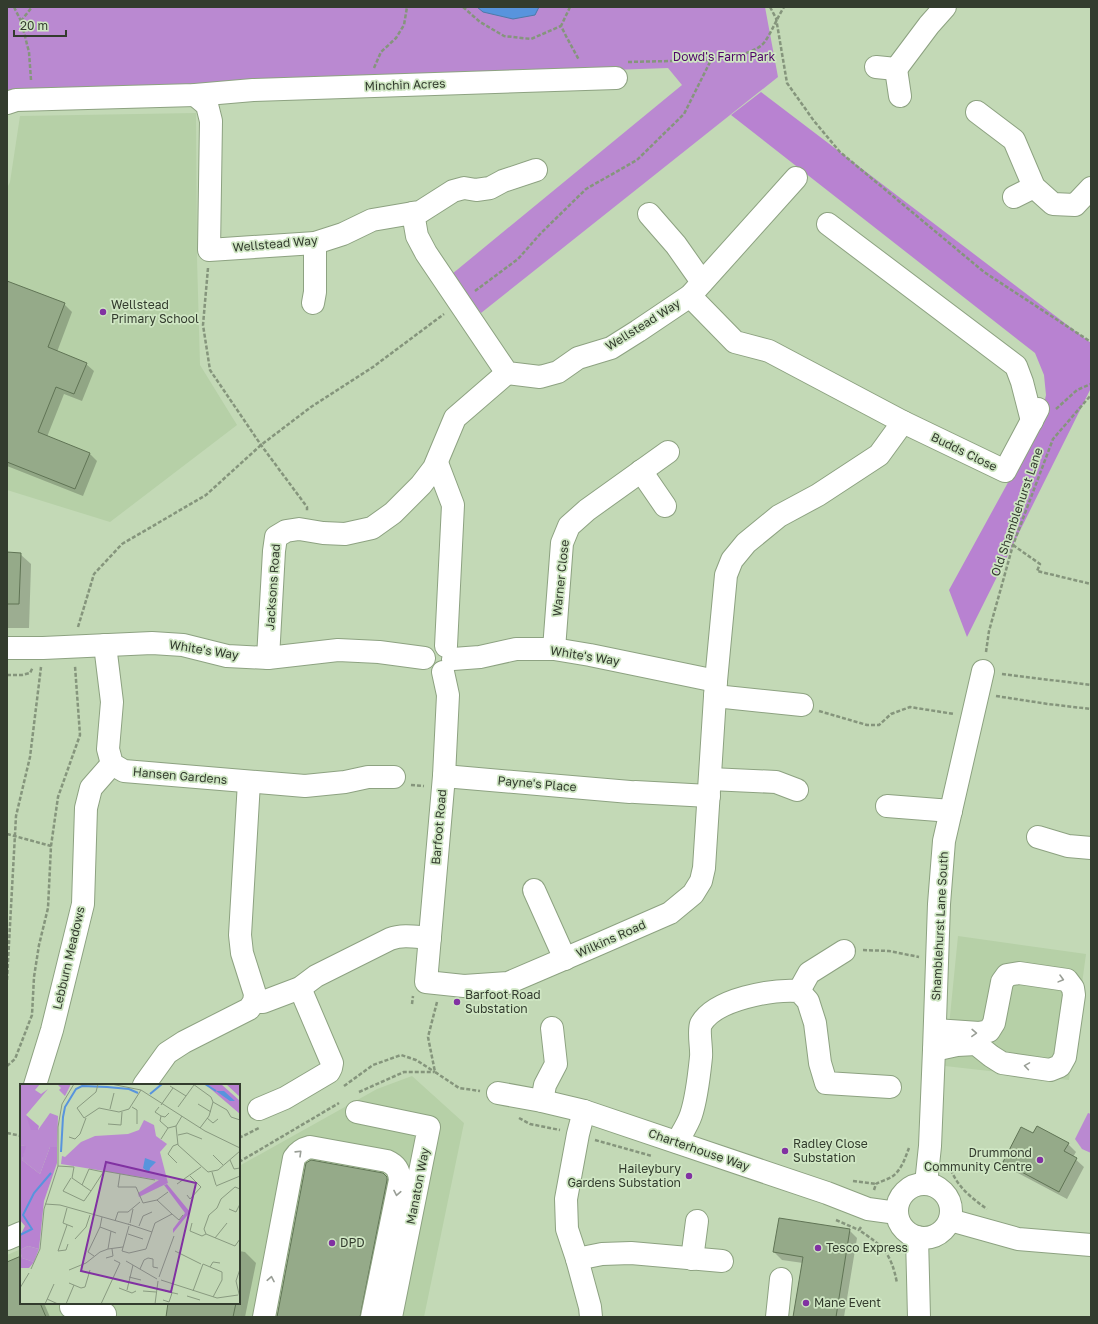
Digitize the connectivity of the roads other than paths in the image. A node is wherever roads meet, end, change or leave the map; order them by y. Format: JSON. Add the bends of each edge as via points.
{"nodes":[{"id":1,"x":945,"y":7,"type":"edge"},
{"id":2,"x":616,"y":78,"type":"dead end"},
{"id":3,"x":195,"y":95,"type":"junction"},
{"id":4,"x":900,"y":96,"type":"dead end"},
{"id":5,"x":7,"y":103,"type":"edge"},
{"id":6,"x":977,"y":112,"type":"dead end"},
{"id":7,"x":536,"y":170,"type":"dead end"},
{"id":8,"x":796,"y":178,"type":"dead end"},
{"id":9,"x":1034,"y":187,"type":"junction"},
{"id":10,"x":1091,"y":188,"type":"edge"},
{"id":11,"x":1014,"y":197,"type":"dead end"},
{"id":12,"x":413,"y":213,"type":"junction"},
{"id":13,"x":649,"y":214,"type":"dead end"},
{"id":14,"x":828,"y":224,"type":"dead end"},
{"id":15,"x":315,"y":243,"type":"junction"},
{"id":16,"x":696,"y":289,"type":"junction"},
{"id":17,"x":313,"y":303,"type":"dead end"},
{"id":18,"x":508,"y":373,"type":"junction"},
{"id":19,"x":904,"y":422,"type":"junction"},
{"id":20,"x":668,"y":452,"type":"dead end"},
{"id":21,"x":437,"y":463,"type":"junction"},
{"id":22,"x":641,"y":472,"type":"junction"},
{"id":23,"x":665,"y":506,"type":"dead end"},
{"id":24,"x":105,"y":645,"type":"junction"},
{"id":25,"x":7,"y":648,"type":"edge"},
{"id":26,"x":554,"y":649,"type":"junction"},
{"id":27,"x":268,"y":658,"type":"junction"},
{"id":28,"x":447,"y":659,"type":"junction"},
{"id":29,"x":983,"y":671,"type":"road end"},
{"id":30,"x":715,"y":688,"type":"junction"},
{"id":31,"x":802,"y":705,"type":"road end"},
{"id":32,"x":112,"y":764,"type":"junction"},
{"id":33,"x":394,"y":777,"type":"road end"},
{"id":34,"x":443,"y":781,"type":"junction"},
{"id":35,"x":249,"y":782,"type":"junction"},
{"id":36,"x":709,"y":787,"type":"junction"},
{"id":37,"x":797,"y":790,"type":"dead end"},
{"id":38,"x":886,"y":806,"type":"dead end"},
{"id":39,"x":951,"y":811,"type":"junction"},
{"id":40,"x":1038,"y":836,"type":"dead end"},
{"id":41,"x":1091,"y":848,"type":"edge"},
{"id":42,"x":534,"y":890,"type":"dead end"},
{"id":43,"x":430,"y":938,"type":"junction"},
{"id":44,"x":844,"y":951,"type":"road end"},
{"id":45,"x":565,"y":959,"type":"junction"},
{"id":46,"x":434,"y":983,"type":"joint"},
{"id":47,"x":300,"y":988,"type":"junction"},
{"id":48,"x":799,"y":990,"type":"junction"},
{"id":49,"x":254,"y":1002,"type":"junction"},
{"id":50,"x":552,"y":1028,"type":"dead end"},
{"id":51,"x":935,"y":1040,"type":"junction"},
{"id":52,"x":35,"y":1084,"type":"edge"},
{"id":53,"x":145,"y":1084,"type":"edge"},
{"id":54,"x":890,"y":1087,"type":"dead end"},
{"id":55,"x":498,"y":1093,"type":"road end"},
{"id":56,"x":542,"y":1101,"type":"junction"},
{"id":57,"x":352,"y":1102,"type":"road end"},
{"id":58,"x":259,"y":1109,"type":"dead end"},
{"id":59,"x":584,"y":1111,"type":"junction"},
{"id":60,"x":677,"y":1142,"type":"junction"},
{"id":61,"x":926,"y":1184,"type":"junction"},
{"id":62,"x":897,"y":1213,"type":"junction"},
{"id":63,"x":950,"y":1220,"type":"junction"},
{"id":64,"x":697,"y":1221,"type":"dead end"},
{"id":65,"x":20,"y":1233,"type":"edge"},
{"id":66,"x":917,"y":1237,"type":"junction"},
{"id":67,"x":7,"y":1239,"type":"edge"},
{"id":68,"x":1091,"y":1245,"type":"edge"},
{"id":69,"x":577,"y":1259,"type":"junction"},
{"id":70,"x":692,"y":1259,"type":"junction"},
{"id":71,"x":722,"y":1261,"type":"dead end"},
{"id":72,"x":781,"y":1279,"type":"dead end"},
{"id":73,"x":68,"y":1309,"type":"edge"},
{"id":74,"x":106,"y":1311,"type":"edge"},
{"id":75,"x":264,"y":1317,"type":"edge"},
{"id":76,"x":372,"y":1317,"type":"edge"},
{"id":77,"x":391,"y":1317,"type":"edge"},
{"id":78,"x":591,"y":1317,"type":"edge"},
{"id":79,"x":777,"y":1317,"type":"edge"},
{"id":80,"x":919,"y":1317,"type":"edge"}],
"edges":[{"from":1,"to":4,"type":"street","via":[[886,68]]},
{"from":2,"to":3,"type":"street","name":"Minchin Acres","via":[[253,90]]},
{"from":3,"to":5,"type":"street","via":[[16,100]]},
{"from":3,"to":15,"type":"street","name":"Wellstead Way","via":[[207,105],[210,121],[209,250]]},
{"from":6,"to":9,"type":"street","via":[[1014,140]]},
{"from":7,"to":12,"type":"street","name":"Wellstead Way","via":[[490,188],[464,188],[453,191],[420,212]]},
{"from":8,"to":16,"type":"street","name":"Wellstead Way"},
{"from":9,"to":10,"type":"street","via":[[1053,204],[1075,205]]},
{"from":9,"to":11,"type":"street"},
{"from":12,"to":15,"type":"street","name":"Wellstead Way","via":[[372,220],[343,234]]},
{"from":12,"to":18,"type":"street","via":[[417,236],[426,252]]},
{"from":13,"to":16,"type":"street","via":[[676,245]]},
{"from":14,"to":19,"type":"street","name":"Budds Close","via":[[1016,366],[1035,415],[1005,471]]},
{"from":15,"to":17,"type":"street"},
{"from":16,"to":18,"type":"street","name":"Wellstead Way","via":[[611,348],[578,358],[558,372],[540,377]]},
{"from":16,"to":19,"type":"street","name":"Wellstead Way","via":[[735,342],[769,351]]},
{"from":18,"to":21,"type":"street","name":"Jacksons Road","via":[[455,418]]},
{"from":19,"to":30,"type":"street","via":[[879,455],[779,516],[746,543],[732,560],[726,575]]},
{"from":20,"to":22,"type":"street","name":"Warner Close"},
{"from":21,"to":27,"type":"street","name":"Jacksons Road","via":[[416,490],[372,528],[345,534],[323,534],[299,529],[286,531],[276,537]]},
{"from":21,"to":28,"type":"street","name":"Barfoot Road","via":[[453,505]]},
{"from":22,"to":23,"type":"street"},
{"from":22,"to":26,"type":"street","name":"Warner Close","via":[[569,526],[562,543]]},
{"from":24,"to":25,"type":"street","name":"White's Way"},
{"from":24,"to":27,"type":"street","name":"White's Way","via":[[184,645],[227,656]]},
{"from":24,"to":32,"type":"street","via":[[112,702],[108,749]]},
{"from":26,"to":28,"type":"street","name":"White's Way","via":[[516,649],[480,657]]},
{"from":26,"to":30,"type":"street","name":"White's Way","via":[[590,655]]},
{"from":27,"to":28,"type":"street","name":"White's Way","via":[[338,650],[424,658],[430,646],[440,644]]},
{"from":28,"to":34,"type":"street","name":"Barfoot Road","via":[[448,695]]},
{"from":29,"to":39,"type":"street","name":"Shamblehurst Lane South"},
{"from":30,"to":31,"type":"street","name":"White's Way"},
{"from":30,"to":36,"type":"street","name":"Wilkins Road"},
{"from":32,"to":35,"type":"street","name":"Hansen Gardens","via":[[124,771]]},
{"from":32,"to":52,"type":"street","name":"Lebburn Meadows","via":[[91,788],[86,808],[83,904],[52,1030]]},
{"from":33,"to":35,"type":"street","name":"Hansen Gardens","via":[[368,777],[305,786]]},
{"from":34,"to":36,"type":"street","name":"Payne's Place","via":[[633,792]]},
{"from":34,"to":43,"type":"street","name":"Barfoot Road"},
{"from":35,"to":49,"type":"street","via":[[240,935],[242,953],[255,994]]},
{"from":36,"to":37,"type":"street","via":[[776,782]]},
{"from":36,"to":45,"type":"street","name":"Wilkins Road","via":[[704,868],[701,881],[693,894],[670,913]]},
{"from":38,"to":39,"type":"street"},
{"from":39,"to":51,"type":"street","name":"Shamblehurst Lane South","via":[[944,841],[939,904]]},
{"from":40,"to":41,"type":"street","via":[[1068,846]]},
{"from":42,"to":45,"type":"street"},
{"from":43,"to":46,"type":"street","name":"Barfoot Road"},
{"from":43,"to":47,"type":"street","via":[[398,936],[390,939],[316,976]]},
{"from":44,"to":48,"type":"street","via":[[810,973]]},
{"from":45,"to":46,"type":"street","name":"Wilkins Road","via":[[508,982],[464,986]]},
{"from":47,"to":49,"type":"street","via":[[263,1002]]},
{"from":47,"to":58,"type":"street","via":[[332,1063],[331,1068],[329,1072],[285,1098]]},
{"from":48,"to":54,"type":"street","via":[[808,1001],[815,1022],[820,1063],[826,1083]]},
{"from":48,"to":60,"type":"street","via":[[744,997],[709,1013],[700,1025],[701,1056],[696,1095],[691,1115]]},
{"from":49,"to":53,"type":"street","via":[[249,1009],[167,1053]]},
{"from":50,"to":56,"type":"street","via":[[556,1064],[545,1085]]},
{"from":51,"to":51,"type":"street","one_way":true,"via":[[989,1031],[994,1023],[1002,982],[1007,975],[1019,973],[1067,980],[1073,988],[1065,1057],[1060,1066],[1050,1070],[1002,1062],[976,1044],[957,1045]]},
{"from":51,"to":61,"type":"street","name":"Shamblehurst Lane South"},
{"from":55,"to":56,"type":"street","name":"Charterhouse Way"},
{"from":56,"to":59,"type":"street","name":"Charterhouse Way"},
{"from":57,"to":77,"type":"street","name":"Manaton Way","via":[[430,1127]]},
{"from":59,"to":60,"type":"street","name":"Charterhouse Way"},
{"from":59,"to":69,"type":"street","via":[[566,1199],[567,1229]]},
{"from":60,"to":62,"type":"street","name":"Charterhouse Way","via":[[868,1209]]},
{"from":61,"to":62,"type":"street","via":[[912,1187],[905,1192]]},
{"from":61,"to":63,"type":"street","via":[[934,1186],[947,1196]]},
{"from":62,"to":66,"type":"street","via":[[903,1228]]},
{"from":63,"to":66,"type":"street","via":[[936,1235]]},
{"from":63,"to":68,"type":"street","via":[[1018,1239]]},
{"from":64,"to":70,"type":"street"},
{"from":65,"to":67,"type":"street"},
{"from":66,"to":80,"type":"street"},
{"from":69,"to":70,"type":"street","via":[[609,1246],[631,1253],[654,1250]]},
{"from":69,"to":78,"type":"street"},
{"from":70,"to":71,"type":"street"},
{"from":72,"to":79,"type":"street"},
{"from":73,"to":74,"type":"street"},
{"from":75,"to":76,"type":"street","one_way":true,"via":[[294,1158],[298,1152],[310,1147],[387,1161],[393,1164],[400,1174]]}]}
